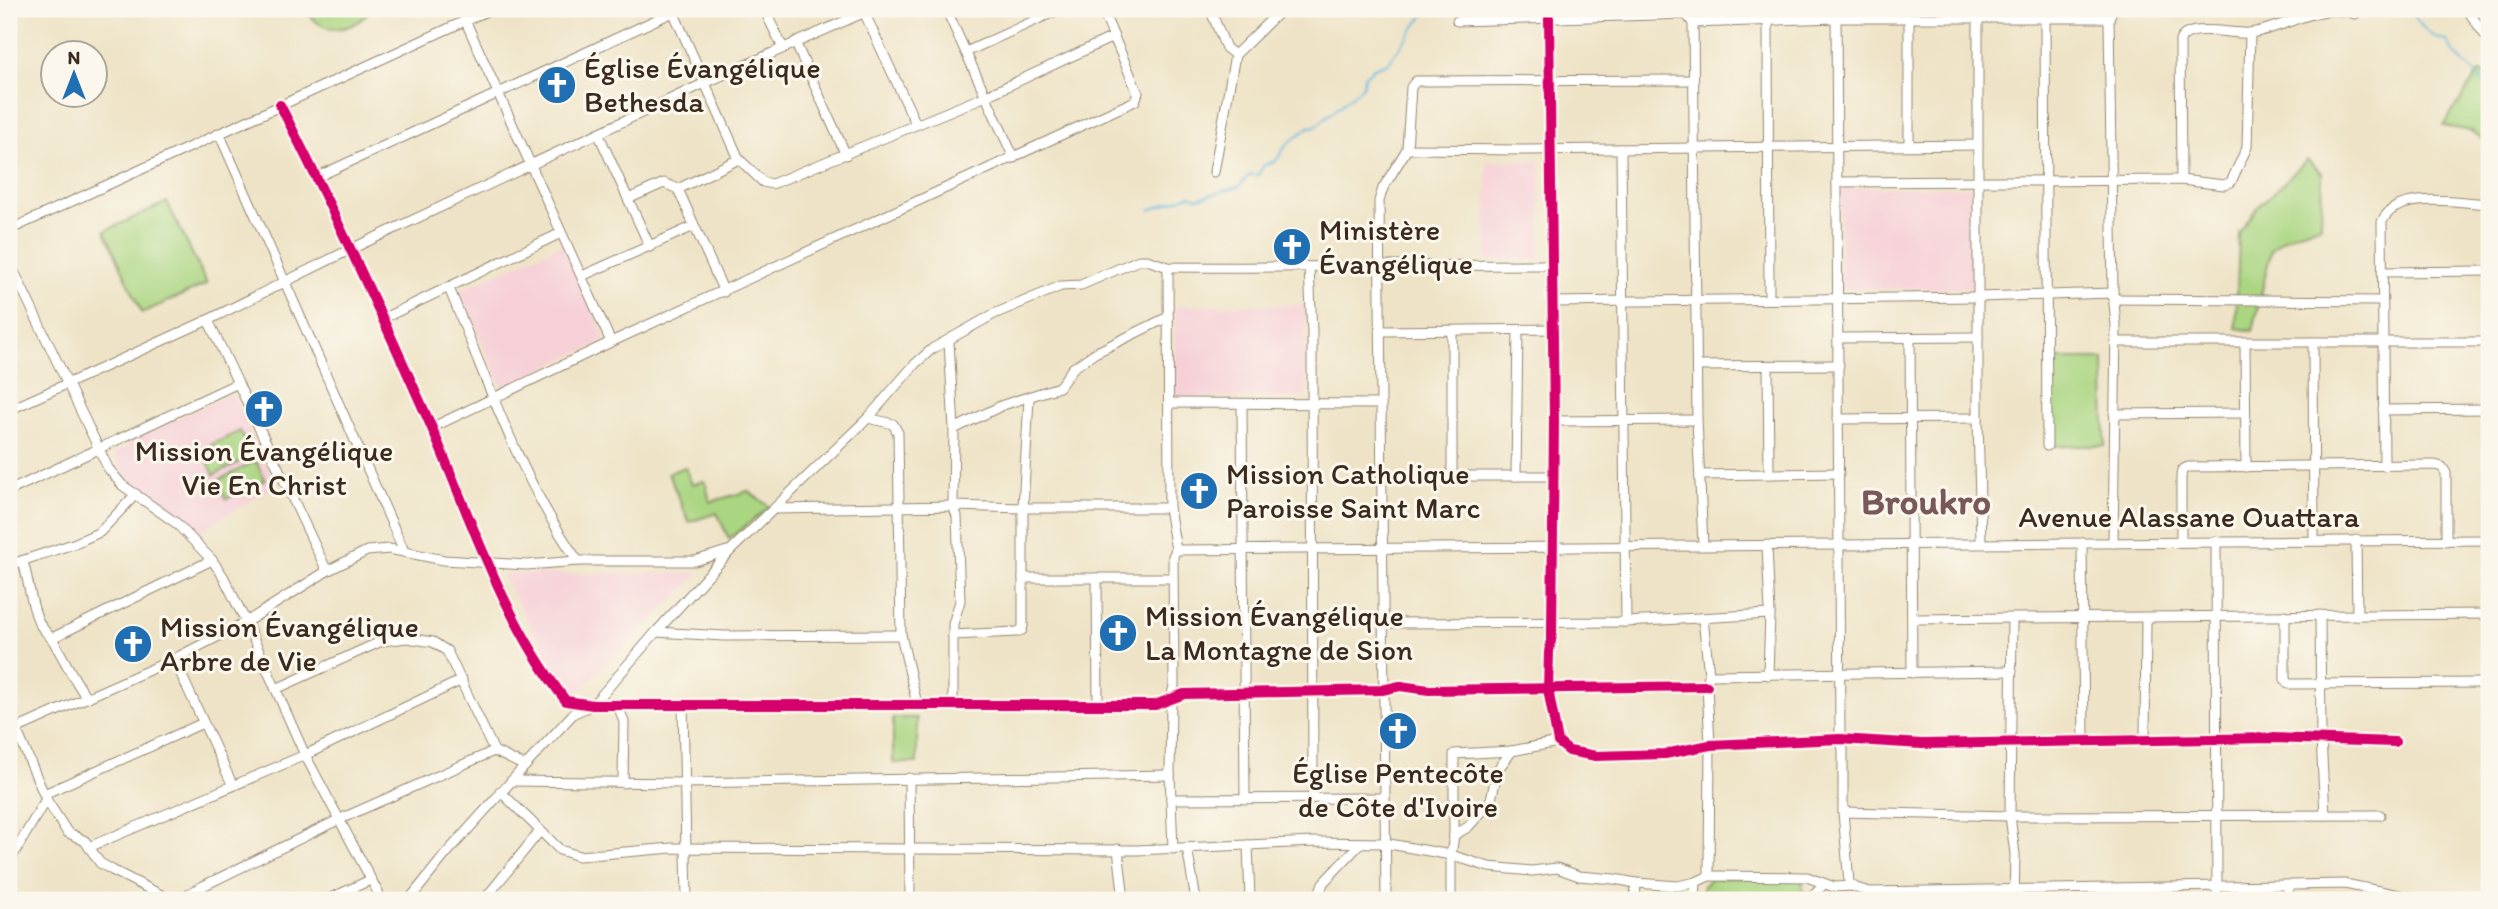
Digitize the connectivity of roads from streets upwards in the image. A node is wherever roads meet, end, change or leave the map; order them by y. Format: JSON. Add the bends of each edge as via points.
{"nodes":[{"id":1,"x":491,"y":9,"type":"edge"},
{"id":2,"x":764,"y":9,"type":"edge"},
{"id":3,"x":946,"y":9,"type":"edge"},
{"id":4,"x":1060,"y":9,"type":"edge"},
{"id":5,"x":1102,"y":9,"type":"edge"},
{"id":6,"x":1210,"y":9,"type":"edge"},
{"id":7,"x":1282,"y":9,"type":"edge"},
{"id":8,"x":2467,"y":9,"type":"edge"},
{"id":9,"x":673,"y":10,"type":"edge"},
{"id":10,"x":868,"y":11,"type":"edge"},
{"id":11,"x":1685,"y":11,"type":"edge"},
{"id":12,"x":1836,"y":13,"type":"edge"},
{"id":13,"x":1978,"y":13,"type":"edge"},
{"id":14,"x":2111,"y":13,"type":"edge"},
{"id":15,"x":2355,"y":14,"type":"dead end"},
{"id":16,"x":2045,"y":17,"type":"junction"},
{"id":17,"x":1549,"y":18,"type":"junction"},
{"id":18,"x":1909,"y":18,"type":"junction"},
{"id":19,"x":466,"y":20,"type":"junction"},
{"id":20,"x":1768,"y":20,"type":"junction"},
{"id":21,"x":1457,"y":21,"type":"dead end"},
{"id":22,"x":1693,"y":23,"type":"junction"},
{"id":23,"x":2250,"y":33,"type":"junction"},
{"id":24,"x":1113,"y":37,"type":"junction"},
{"id":25,"x":2489,"y":41,"type":"edge"},
{"id":26,"x":796,"y":42,"type":"junction"},
{"id":27,"x":783,"y":48,"type":"junction"},
{"id":28,"x":966,"y":52,"type":"junction"},
{"id":29,"x":1235,"y":55,"type":"junction"},
{"id":30,"x":1693,"y":80,"type":"junction"},
{"id":31,"x":1549,"y":82,"type":"junction"},
{"id":32,"x":705,"y":83,"type":"junction"},
{"id":33,"x":500,"y":93,"type":"junction"},
{"id":34,"x":986,"y":96,"type":"junction"},
{"id":35,"x":280,"y":105,"type":"junction"},
{"id":36,"x":916,"y":124,"type":"junction"},
{"id":37,"x":219,"y":133,"type":"junction"},
{"id":38,"x":598,"y":133,"type":"junction"},
{"id":39,"x":1909,"y":145,"type":"junction"},
{"id":40,"x":1978,"y":145,"type":"junction"},
{"id":41,"x":1769,"y":146,"type":"junction"},
{"id":42,"x":1837,"y":146,"type":"junction"},
{"id":43,"x":1696,"y":147,"type":"junction"},
{"id":44,"x":1407,"y":149,"type":"junction"},
{"id":45,"x":1550,"y":149,"type":"junction"},
{"id":46,"x":1621,"y":149,"type":"junction"},
{"id":47,"x":846,"y":155,"type":"junction"},
{"id":48,"x":1014,"y":158,"type":"junction"},
{"id":49,"x":739,"y":159,"type":"junction"},
{"id":50,"x":530,"y":165,"type":"junction"},
{"id":51,"x":1214,"y":172,"type":"dead end"},
{"id":52,"x":317,"y":177,"type":"junction"},
{"id":53,"x":2112,"y":180,"type":"junction"},
{"id":54,"x":2181,"y":180,"type":"junction"},
{"id":55,"x":1837,"y":182,"type":"junction"},
{"id":56,"x":2047,"y":182,"type":"junction"},
{"id":57,"x":1978,"y":183,"type":"junction"},
{"id":58,"x":678,"y":189,"type":"junction"},
{"id":59,"x":628,"y":199,"type":"junction"},
{"id":60,"x":2489,"y":204,"type":"edge"},
{"id":61,"x":694,"y":226,"type":"junction"},
{"id":62,"x":9,"y":230,"type":"edge"},
{"id":63,"x":561,"y":233,"type":"junction"},
{"id":64,"x":650,"y":247,"type":"junction"},
{"id":65,"x":349,"y":250,"type":"junction"},
{"id":66,"x":9,"y":261,"type":"edge"},
{"id":67,"x":1380,"y":265,"type":"junction"},
{"id":68,"x":1552,"y":265,"type":"junction"},
{"id":69,"x":1168,"y":267,"type":"junction"},
{"id":70,"x":1309,"y":268,"type":"junction"},
{"id":71,"x":2489,"y":271,"type":"edge"},
{"id":72,"x":2382,"y":272,"type":"junction"},
{"id":73,"x":582,"y":276,"type":"junction"},
{"id":74,"x":286,"y":283,"type":"junction"},
{"id":75,"x":449,"y":288,"type":"junction"},
{"id":76,"x":724,"y":292,"type":"junction"},
{"id":77,"x":2048,"y":296,"type":"junction"},
{"id":78,"x":2113,"y":296,"type":"junction"},
{"id":79,"x":1978,"y":297,"type":"junction"},
{"id":80,"x":1839,"y":298,"type":"junction"},
{"id":81,"x":1769,"y":299,"type":"junction"},
{"id":82,"x":1698,"y":300,"type":"junction"},
{"id":83,"x":2382,"y":300,"type":"junction"},
{"id":84,"x":1552,"y":302,"type":"junction"},
{"id":85,"x":1623,"y":302,"type":"junction"},
{"id":86,"x":1168,"y":317,"type":"junction"},
{"id":87,"x":382,"y":319,"type":"junction"},
{"id":88,"x":208,"y":320,"type":"junction"},
{"id":89,"x":1552,"y":329,"type":"junction"},
{"id":90,"x":1518,"y":330,"type":"junction"},
{"id":91,"x":1381,"y":331,"type":"junction"},
{"id":92,"x":1452,"y":331,"type":"junction"},
{"id":93,"x":1910,"y":337,"type":"junction"},
{"id":94,"x":1978,"y":337,"type":"junction"},
{"id":95,"x":1839,"y":338,"type":"junction"},
{"id":96,"x":2382,"y":341,"type":"junction"},
{"id":97,"x":611,"y":342,"type":"junction"},
{"id":98,"x":949,"y":342,"type":"junction"},
{"id":99,"x":2116,"y":342,"type":"junction"},
{"id":100,"x":2245,"y":342,"type":"junction"},
{"id":101,"x":2313,"y":342,"type":"junction"},
{"id":102,"x":2489,"y":342,"type":"edge"},
{"id":103,"x":1839,"y":365,"type":"junction"},
{"id":104,"x":1697,"y":366,"type":"junction"},
{"id":105,"x":1768,"y":366,"type":"junction"},
{"id":106,"x":238,"y":383,"type":"junction"},
{"id":107,"x":66,"y":384,"type":"junction"},
{"id":108,"x":494,"y":397,"type":"junction"},
{"id":109,"x":1029,"y":398,"type":"junction"},
{"id":110,"x":1169,"y":404,"type":"junction"},
{"id":111,"x":1381,"y":404,"type":"junction"},
{"id":112,"x":1242,"y":405,"type":"junction"},
{"id":113,"x":1312,"y":405,"type":"junction"},
{"id":114,"x":2489,"y":409,"type":"edge"},
{"id":115,"x":9,"y":410,"type":"edge"},
{"id":116,"x":2383,"y":410,"type":"junction"},
{"id":117,"x":2245,"y":413,"type":"junction"},
{"id":118,"x":2114,"y":414,"type":"junction"},
{"id":119,"x":868,"y":418,"type":"junction"},
{"id":120,"x":1911,"y":418,"type":"junction"},
{"id":121,"x":1978,"y":418,"type":"junction"},
{"id":122,"x":1838,"y":419,"type":"junction"},
{"id":123,"x":1624,"y":420,"type":"junction"},
{"id":124,"x":1697,"y":420,"type":"junction"},
{"id":125,"x":1554,"y":421,"type":"junction"},
{"id":126,"x":431,"y":428,"type":"junction"},
{"id":127,"x":954,"y":429,"type":"junction"},
{"id":128,"x":2047,"y":446,"type":"dead end"},
{"id":129,"x":97,"y":449,"type":"junction"},
{"id":130,"x":2384,"y":466,"type":"junction"},
{"id":131,"x":2246,"y":467,"type":"junction"},
{"id":132,"x":2314,"y":467,"type":"junction"},
{"id":133,"x":1839,"y":473,"type":"junction"},
{"id":134,"x":1769,"y":474,"type":"junction"},
{"id":135,"x":1701,"y":475,"type":"junction"},
{"id":136,"x":1382,"y":476,"type":"junction"},
{"id":137,"x":1516,"y":476,"type":"junction"},
{"id":138,"x":1553,"y":476,"type":"junction"},
{"id":139,"x":1451,"y":477,"type":"junction"},
{"id":140,"x":9,"y":491,"type":"edge"},
{"id":141,"x":136,"y":494,"type":"junction"},
{"id":142,"x":953,"y":506,"type":"junction"},
{"id":143,"x":900,"y":507,"type":"junction"},
{"id":144,"x":1023,"y":508,"type":"junction"},
{"id":145,"x":1170,"y":508,"type":"junction"},
{"id":146,"x":775,"y":509,"type":"junction"},
{"id":147,"x":2314,"y":540,"type":"junction"},
{"id":148,"x":2356,"y":540,"type":"junction"},
{"id":149,"x":2489,"y":540,"type":"edge"},
{"id":150,"x":2216,"y":541,"type":"junction"},
{"id":151,"x":2446,"y":541,"type":"junction"},
{"id":152,"x":2181,"y":542,"type":"junction"},
{"id":153,"x":1981,"y":543,"type":"junction"},
{"id":154,"x":2082,"y":543,"type":"junction"},
{"id":155,"x":2113,"y":543,"type":"junction"},
{"id":156,"x":1910,"y":544,"type":"junction"},
{"id":157,"x":1703,"y":545,"type":"junction"},
{"id":158,"x":1767,"y":545,"type":"junction"},
{"id":159,"x":1839,"y":546,"type":"junction"},
{"id":160,"x":1553,"y":547,"type":"junction"},
{"id":161,"x":1625,"y":547,"type":"junction"},
{"id":162,"x":1244,"y":548,"type":"junction"},
{"id":163,"x":1313,"y":548,"type":"junction"},
{"id":164,"x":1383,"y":548,"type":"junction"},
{"id":165,"x":731,"y":550,"type":"junction"},
{"id":166,"x":1176,"y":550,"type":"junction"},
{"id":167,"x":404,"y":551,"type":"junction"},
{"id":168,"x":212,"y":560,"type":"junction"},
{"id":169,"x":578,"y":561,"type":"junction"},
{"id":170,"x":23,"y":562,"type":"junction"},
{"id":171,"x":487,"y":563,"type":"junction"},
{"id":172,"x":9,"y":565,"type":"edge"},
{"id":173,"x":327,"y":571,"type":"junction"},
{"id":174,"x":1023,"y":578,"type":"junction"},
{"id":175,"x":1097,"y":578,"type":"junction"},
{"id":176,"x":1173,"y":578,"type":"junction"},
{"id":177,"x":1770,"y":614,"type":"junction"},
{"id":178,"x":2489,"y":614,"type":"edge"},
{"id":179,"x":2285,"y":615,"type":"junction"},
{"id":180,"x":2320,"y":615,"type":"junction"},
{"id":181,"x":2357,"y":615,"type":"junction"},
{"id":182,"x":2216,"y":616,"type":"junction"},
{"id":183,"x":2084,"y":617,"type":"junction"},
{"id":184,"x":1703,"y":618,"type":"junction"},
{"id":185,"x":2012,"y":618,"type":"junction"},
{"id":186,"x":2146,"y":618,"type":"junction"},
{"id":187,"x":1912,"y":619,"type":"junction"},
{"id":188,"x":1552,"y":621,"type":"junction"},
{"id":189,"x":246,"y":622,"type":"junction"},
{"id":190,"x":1626,"y":622,"type":"junction"},
{"id":191,"x":1382,"y":623,"type":"junction"},
{"id":192,"x":656,"y":632,"type":"junction"},
{"id":193,"x":901,"y":635,"type":"junction"},
{"id":194,"x":953,"y":635,"type":"junction"},
{"id":195,"x":52,"y":638,"type":"junction"},
{"id":196,"x":174,"y":659,"type":"junction"},
{"id":197,"x":2012,"y":671,"type":"junction"},
{"id":198,"x":1839,"y":673,"type":"junction"},
{"id":199,"x":1768,"y":674,"type":"junction"},
{"id":200,"x":1912,"y":674,"type":"junction"},
{"id":201,"x":1709,"y":675,"type":"junction"},
{"id":202,"x":462,"y":680,"type":"junction"},
{"id":203,"x":2489,"y":683,"type":"edge"},
{"id":204,"x":2320,"y":684,"type":"junction"},
{"id":205,"x":1707,"y":686,"type":"junction"},
{"id":206,"x":1548,"y":688,"type":"junction"},
{"id":207,"x":276,"y":689,"type":"junction"},
{"id":208,"x":1382,"y":690,"type":"junction"},
{"id":209,"x":1313,"y":692,"type":"junction"},
{"id":210,"x":1244,"y":693,"type":"junction"},
{"id":211,"x":87,"y":698,"type":"junction"},
{"id":212,"x":1171,"y":698,"type":"junction"},
{"id":213,"x":1098,"y":703,"type":"junction"},
{"id":214,"x":916,"y":704,"type":"junction"},
{"id":215,"x":953,"y":704,"type":"junction"},
{"id":216,"x":593,"y":705,"type":"junction"},
{"id":217,"x":618,"y":705,"type":"junction"},
{"id":218,"x":684,"y":705,"type":"junction"},
{"id":219,"x":203,"y":723,"type":"junction"},
{"id":220,"x":13,"y":726,"type":"edge"},
{"id":221,"x":2321,"y":738,"type":"junction"},
{"id":222,"x":1840,"y":739,"type":"junction"},
{"id":223,"x":2145,"y":740,"type":"junction"},
{"id":224,"x":2217,"y":740,"type":"junction"},
{"id":225,"x":1558,"y":742,"type":"junction"},
{"id":226,"x":2395,"y":742,"type":"dead end"},
{"id":227,"x":2011,"y":743,"type":"junction"},
{"id":228,"x":2084,"y":743,"type":"junction"},
{"id":229,"x":1710,"y":745,"type":"junction"},
{"id":230,"x":494,"y":751,"type":"junction"},
{"id":231,"x":1512,"y":751,"type":"junction"},
{"id":232,"x":305,"y":755,"type":"junction"},
{"id":233,"x":525,"y":766,"type":"junction"},
{"id":234,"x":1170,"y":775,"type":"junction"},
{"id":235,"x":909,"y":778,"type":"junction"},
{"id":236,"x":511,"y":781,"type":"junction"},
{"id":237,"x":623,"y":783,"type":"junction"},
{"id":238,"x":685,"y":783,"type":"junction"},
{"id":239,"x":233,"y":786,"type":"junction"},
{"id":240,"x":500,"y":791,"type":"junction"},
{"id":241,"x":45,"y":797,"type":"junction"},
{"id":242,"x":1385,"y":798,"type":"junction"},
{"id":243,"x":1171,"y":799,"type":"junction"},
{"id":244,"x":1245,"y":799,"type":"junction"},
{"id":245,"x":1313,"y":799,"type":"junction"},
{"id":246,"x":1843,"y":812,"type":"junction"},
{"id":247,"x":2325,"y":815,"type":"junction"},
{"id":248,"x":2380,"y":815,"type":"dead end"},
{"id":249,"x":2010,"y":816,"type":"junction"},
{"id":250,"x":2217,"y":816,"type":"junction"},
{"id":251,"x":338,"y":820,"type":"junction"},
{"id":252,"x":540,"y":831,"type":"junction"},
{"id":253,"x":1454,"y":835,"type":"junction"},
{"id":254,"x":1360,"y":843,"type":"junction"},
{"id":255,"x":1384,"y":843,"type":"junction"},
{"id":256,"x":1248,"y":845,"type":"junction"},
{"id":257,"x":89,"y":848,"type":"junction"},
{"id":258,"x":1187,"y":848,"type":"junction"},
{"id":259,"x":686,"y":849,"type":"junction"},
{"id":260,"x":1118,"y":849,"type":"junction"},
{"id":261,"x":1173,"y":849,"type":"junction"},
{"id":262,"x":909,"y":851,"type":"junction"},
{"id":263,"x":1451,"y":855,"type":"junction"},
{"id":264,"x":9,"y":862,"type":"edge"},
{"id":265,"x":1709,"y":876,"type":"junction"},
{"id":266,"x":370,"y":880,"type":"junction"},
{"id":267,"x":1696,"y":882,"type":"junction"},
{"id":268,"x":1636,"y":883,"type":"junction"},
{"id":269,"x":1824,"y":884,"type":"junction"},
{"id":270,"x":2217,"y":885,"type":"junction"},
{"id":271,"x":2288,"y":885,"type":"junction"},
{"id":272,"x":1852,"y":886,"type":"junction"},
{"id":273,"x":2013,"y":889,"type":"junction"},
{"id":274,"x":9,"y":890,"type":"edge"},
{"id":275,"x":1947,"y":895,"type":"edge"},
{"id":276,"x":1870,"y":896,"type":"edge"},
{"id":277,"x":30,"y":900,"type":"edge"},
{"id":278,"x":171,"y":900,"type":"edge"},
{"id":279,"x":178,"y":900,"type":"edge"},
{"id":280,"x":327,"y":900,"type":"edge"},
{"id":281,"x":382,"y":900,"type":"edge"},
{"id":282,"x":409,"y":900,"type":"edge"},
{"id":283,"x":484,"y":900,"type":"edge"},
{"id":284,"x":687,"y":900,"type":"edge"},
{"id":285,"x":910,"y":900,"type":"edge"},
{"id":286,"x":1124,"y":900,"type":"edge"},
{"id":287,"x":1196,"y":900,"type":"edge"},
{"id":288,"x":1250,"y":900,"type":"edge"},
{"id":289,"x":1317,"y":900,"type":"edge"},
{"id":290,"x":1386,"y":900,"type":"edge"},
{"id":291,"x":1451,"y":900,"type":"edge"},
{"id":292,"x":1635,"y":900,"type":"edge"},
{"id":293,"x":1695,"y":900,"type":"edge"},
{"id":294,"x":1808,"y":900,"type":"edge"},
{"id":295,"x":2014,"y":900,"type":"edge"},
{"id":296,"x":2217,"y":900,"type":"edge"},
{"id":297,"x":2288,"y":900,"type":"edge"},
{"id":298,"x":2423,"y":900,"type":"edge"}],
"edges":[{"from":1,"to":19,"type":"street"},
{"from":2,"to":27,"type":"street"},
{"from":3,"to":28,"type":"street"},
{"from":4,"to":28,"type":"street"},
{"from":5,"to":24,"type":"street"},
{"from":6,"to":29,"type":"street","via":[[1226,48]]},
{"from":7,"to":29,"type":"street"},
{"from":8,"to":25,"type":"street"},
{"from":9,"to":32,"type":"street"},
{"from":9,"to":33,"type":"street"},
{"from":10,"to":26,"type":"street"},
{"from":10,"to":36,"type":"street"},
{"from":11,"to":17,"type":"street"},
{"from":11,"to":22,"type":"street"},
{"from":12,"to":18,"type":"street"},
{"from":12,"to":20,"type":"street"},
{"from":12,"to":42,"type":"street"},
{"from":13,"to":16,"type":"street"},
{"from":13,"to":18,"type":"street"},
{"from":13,"to":40,"type":"street"},
{"from":14,"to":16,"type":"street"},
{"from":14,"to":53,"type":"street"},
{"from":15,"to":23,"type":"street","via":[[2323,12]]},
{"from":16,"to":56,"type":"street"},
{"from":17,"to":21,"type":"street"},
{"from":17,"to":31,"type":"street"},
{"from":18,"to":39,"type":"street"},
{"from":19,"to":33,"type":"street"},
{"from":19,"to":35,"type":"street"},
{"from":20,"to":22,"type":"street"},
{"from":20,"to":41,"type":"street"},
{"from":22,"to":30,"type":"street"},
{"from":23,"to":54,"type":"street","via":[[2247,146],[2237,172],[2224,185]]},
{"from":23,"to":54,"type":"street","via":[[2195,31],[2182,36]]},
{"from":24,"to":34,"type":"street"},
{"from":24,"to":48,"type":"street","via":[[1138,93],[1135,101]]},
{"from":26,"to":27,"type":"street"},
{"from":26,"to":47,"type":"street"},
{"from":27,"to":32,"type":"street"},
{"from":28,"to":34,"type":"street"},
{"from":29,"to":51,"type":"street"},
{"from":30,"to":31,"type":"street"},
{"from":30,"to":43,"type":"street"},
{"from":31,"to":44,"type":"street","via":[[1416,81],[1410,87]]},
{"from":31,"to":45,"type":"street"},
{"from":32,"to":38,"type":"street"},
{"from":32,"to":49,"type":"street"},
{"from":33,"to":50,"type":"street"},
{"from":33,"to":52,"type":"street"},
{"from":34,"to":36,"type":"street"},
{"from":34,"to":48,"type":"street"},
{"from":35,"to":37,"type":"street"},
{"from":35,"to":52,"type":"street"},
{"from":36,"to":47,"type":"street"},
{"from":37,"to":62,"type":"street"},
{"from":37,"to":74,"type":"street"},
{"from":38,"to":50,"type":"street"},
{"from":38,"to":59,"type":"street"},
{"from":39,"to":40,"type":"street"},
{"from":39,"to":42,"type":"street"},
{"from":40,"to":57,"type":"street"},
{"from":41,"to":42,"type":"street"},
{"from":41,"to":43,"type":"street"},
{"from":41,"to":81,"type":"street"},
{"from":42,"to":55,"type":"street"},
{"from":43,"to":46,"type":"street"},
{"from":43,"to":82,"type":"street"},
{"from":44,"to":45,"type":"street"},
{"from":44,"to":67,"type":"street","via":[[1378,201]]},
{"from":45,"to":46,"type":"street"},
{"from":45,"to":68,"type":"street"},
{"from":46,"to":85,"type":"street"},
{"from":47,"to":49,"type":"street","via":[[772,184],[763,182]]},
{"from":48,"to":76,"type":"street"},
{"from":49,"to":58,"type":"street"},
{"from":50,"to":63,"type":"street"},
{"from":50,"to":65,"type":"street"},
{"from":52,"to":65,"type":"street"},
{"from":53,"to":54,"type":"street"},
{"from":53,"to":56,"type":"street"},
{"from":53,"to":78,"type":"street"},
{"from":55,"to":57,"type":"street"},
{"from":55,"to":80,"type":"street"},
{"from":56,"to":57,"type":"street"},
{"from":56,"to":77,"type":"street"},
{"from":57,"to":79,"type":"street"},
{"from":58,"to":59,"type":"street","via":[[664,183]]},
{"from":58,"to":61,"type":"street"},
{"from":59,"to":64,"type":"street"},
{"from":60,"to":72,"type":"street","via":[[2416,200],[2390,210],[2382,222]]},
{"from":61,"to":64,"type":"street"},
{"from":61,"to":76,"type":"street"},
{"from":63,"to":73,"type":"street"},
{"from":63,"to":75,"type":"street"},
{"from":64,"to":73,"type":"street"},
{"from":65,"to":74,"type":"street"},
{"from":65,"to":87,"type":"street"},
{"from":66,"to":107,"type":"street"},
{"from":67,"to":68,"type":"street"},
{"from":67,"to":70,"type":"street"},
{"from":67,"to":91,"type":"street"},
{"from":68,"to":84,"type":"street"},
{"from":69,"to":70,"type":"street"},
{"from":69,"to":86,"type":"street"},
{"from":69,"to":98,"type":"street","via":[[1133,261],[1082,285],[1061,286],[1016,304]]},
{"from":70,"to":113,"type":"street"},
{"from":71,"to":72,"type":"street"},
{"from":72,"to":83,"type":"street"},
{"from":73,"to":97,"type":"street"},
{"from":74,"to":88,"type":"street"},
{"from":74,"to":167,"type":"street"},
{"from":75,"to":87,"type":"street"},
{"from":75,"to":108,"type":"street"},
{"from":76,"to":97,"type":"street"},
{"from":77,"to":78,"type":"street"},
{"from":77,"to":79,"type":"street"},
{"from":77,"to":128,"type":"street"},
{"from":78,"to":83,"type":"street"},
{"from":78,"to":99,"type":"street"},
{"from":79,"to":80,"type":"street"},
{"from":79,"to":94,"type":"street"},
{"from":80,"to":81,"type":"street"},
{"from":80,"to":95,"type":"street"},
{"from":81,"to":82,"type":"street"},
{"from":82,"to":85,"type":"street"},
{"from":82,"to":104,"type":"street"},
{"from":83,"to":96,"type":"street"},
{"from":84,"to":85,"type":"street"},
{"from":84,"to":89,"type":"street"},
{"from":85,"to":123,"type":"street"},
{"from":86,"to":109,"type":"street","via":[[1095,353],[1073,368],[1059,387]]},
{"from":86,"to":110,"type":"street"},
{"from":87,"to":126,"type":"street"},
{"from":88,"to":106,"type":"street"},
{"from":88,"to":107,"type":"street"},
{"from":89,"to":90,"type":"street"},
{"from":89,"to":125,"type":"street"},
{"from":90,"to":92,"type":"street"},
{"from":90,"to":137,"type":"street"},
{"from":91,"to":92,"type":"street"},
{"from":91,"to":111,"type":"street"},
{"from":92,"to":139,"type":"street"},
{"from":93,"to":94,"type":"street"},
{"from":93,"to":95,"type":"street"},
{"from":93,"to":120,"type":"street"},
{"from":94,"to":121,"type":"street"},
{"from":95,"to":103,"type":"street"},
{"from":96,"to":101,"type":"street"},
{"from":96,"to":102,"type":"street"},
{"from":96,"to":116,"type":"street"},
{"from":97,"to":108,"type":"street"},
{"from":98,"to":119,"type":"street","via":[[915,364]]},
{"from":98,"to":127,"type":"street"},
{"from":99,"to":100,"type":"street"},
{"from":99,"to":118,"type":"street"},
{"from":100,"to":101,"type":"street"},
{"from":100,"to":117,"type":"street"},
{"from":101,"to":132,"type":"street"},
{"from":103,"to":105,"type":"street"},
{"from":103,"to":122,"type":"street"},
{"from":104,"to":105,"type":"street"},
{"from":104,"to":124,"type":"street"},
{"from":105,"to":134,"type":"street"},
{"from":106,"to":129,"type":"street"},
{"from":106,"to":173,"type":"street"},
{"from":107,"to":115,"type":"street"},
{"from":107,"to":129,"type":"street"},
{"from":108,"to":126,"type":"street"},
{"from":108,"to":169,"type":"street","via":[[531,482]]},
{"from":109,"to":127,"type":"street"},
{"from":109,"to":144,"type":"street"},
{"from":110,"to":112,"type":"street"},
{"from":110,"to":145,"type":"street"},
{"from":111,"to":113,"type":"street"},
{"from":111,"to":136,"type":"street"},
{"from":112,"to":113,"type":"street"},
{"from":112,"to":162,"type":"street"},
{"from":113,"to":163,"type":"street"},
{"from":114,"to":116,"type":"street"},
{"from":116,"to":130,"type":"street"},
{"from":117,"to":118,"type":"street"},
{"from":117,"to":131,"type":"street"},
{"from":118,"to":155,"type":"street"},
{"from":119,"to":143,"type":"street","via":[[897,427]]},
{"from":119,"to":146,"type":"street"},
{"from":120,"to":121,"type":"street"},
{"from":120,"to":122,"type":"street"},
{"from":120,"to":156,"type":"street"},
{"from":121,"to":153,"type":"street"},
{"from":122,"to":133,"type":"street"},
{"from":123,"to":124,"type":"street"},
{"from":123,"to":125,"type":"street"},
{"from":123,"to":161,"type":"street"},
{"from":124,"to":135,"type":"street"},
{"from":125,"to":138,"type":"street"},
{"from":126,"to":171,"type":"street"},
{"from":127,"to":142,"type":"street"},
{"from":129,"to":140,"type":"street"},
{"from":129,"to":141,"type":"street","via":[[122,485]]},
{"from":130,"to":132,"type":"street"},
{"from":130,"to":151,"type":"street","via":[[2442,467],[2446,473]]},
{"from":131,"to":132,"type":"street"},
{"from":131,"to":152,"type":"street","via":[[2182,470]]},
{"from":132,"to":147,"type":"street"},
{"from":133,"to":134,"type":"street"},
{"from":133,"to":159,"type":"street"},
{"from":134,"to":135,"type":"street"},
{"from":135,"to":157,"type":"street"},
{"from":136,"to":139,"type":"street"},
{"from":136,"to":164,"type":"street"},
{"from":137,"to":138,"type":"street"},
{"from":137,"to":139,"type":"street"},
{"from":138,"to":160,"type":"street"},
{"from":141,"to":168,"type":"street","via":[[176,523]]},
{"from":141,"to":170,"type":"street","via":[[100,532]]},
{"from":142,"to":143,"type":"street"},
{"from":142,"to":144,"type":"street"},
{"from":142,"to":194,"type":"street","via":[[960,601]]},
{"from":143,"to":146,"type":"street"},
{"from":143,"to":193,"type":"street"},
{"from":144,"to":145,"type":"street"},
{"from":144,"to":174,"type":"street"},
{"from":145,"to":166,"type":"street"},
{"from":146,"to":165,"type":"street"},
{"from":147,"to":148,"type":"street","name":"Avenue Alassane Ouattara"},
{"from":147,"to":150,"type":"street","name":"Avenue Alassane Ouattara"},
{"from":148,"to":151,"type":"street","name":"Avenue Alassane Ouattara"},
{"from":148,"to":181,"type":"street"},
{"from":149,"to":151,"type":"street","name":"Avenue Alassane Ouattara"},
{"from":150,"to":152,"type":"street","name":"Avenue Alassane Ouattara"},
{"from":150,"to":182,"type":"street"},
{"from":152,"to":155,"type":"street","name":"Avenue Alassane Ouattara"},
{"from":153,"to":154,"type":"street","name":"Avenue Alassane Ouattara"},
{"from":153,"to":156,"type":"street","name":"Avenue Alassane Ouattara"},
{"from":154,"to":155,"type":"street","name":"Avenue Alassane Ouattara"},
{"from":154,"to":183,"type":"street"},
{"from":156,"to":159,"type":"street","name":"Avenue Alassane Ouattara"},
{"from":156,"to":187,"type":"street"},
{"from":157,"to":158,"type":"street","name":"Avenue Alassane Ouattara"},
{"from":157,"to":161,"type":"street","name":"Avenue Alassane Ouattara"},
{"from":158,"to":159,"type":"street","name":"Avenue Alassane Ouattara"},
{"from":158,"to":177,"type":"street"},
{"from":159,"to":198,"type":"street"},
{"from":160,"to":161,"type":"street","name":"Avenue Alassane Ouattara"},
{"from":160,"to":164,"type":"street","name":"Avenue Alassane Ouattara"},
{"from":160,"to":188,"type":"street"},
{"from":161,"to":190,"type":"street"},
{"from":162,"to":163,"type":"street","name":"Avenue Alassane Ouattara"},
{"from":162,"to":166,"type":"street","name":"Avenue Alassane Ouattara"},
{"from":162,"to":210,"type":"street"},
{"from":163,"to":164,"type":"street","name":"Avenue Alassane Ouattara"},
{"from":163,"to":209,"type":"street"},
{"from":164,"to":191,"type":"street"},
{"from":165,"to":169,"type":"street","via":[[695,561]]},
{"from":165,"to":192,"type":"street"},
{"from":166,"to":176,"type":"street"},
{"from":167,"to":171,"type":"street"},
{"from":167,"to":173,"type":"street","via":[[366,551]]},
{"from":168,"to":189,"type":"street"},
{"from":168,"to":195,"type":"street"},
{"from":169,"to":171,"type":"street"},
{"from":170,"to":172,"type":"street"},
{"from":170,"to":195,"type":"street","via":[[37,618]]},
{"from":171,"to":216,"type":"street","via":[[556,689],[566,702]]},
{"from":173,"to":189,"type":"street"},
{"from":174,"to":175,"type":"street"},
{"from":174,"to":194,"type":"street","via":[[1022,630]]},
{"from":175,"to":176,"type":"street"},
{"from":175,"to":213,"type":"street"},
{"from":176,"to":212,"type":"street"},
{"from":177,"to":184,"type":"street"},
{"from":177,"to":199,"type":"street"},
{"from":178,"to":181,"type":"street"},
{"from":179,"to":180,"type":"street"},
{"from":179,"to":182,"type":"street"},
{"from":179,"to":204,"type":"street","via":[[2285,679],[2293,685]]},
{"from":180,"to":181,"type":"street"},
{"from":180,"to":204,"type":"street"},
{"from":182,"to":186,"type":"street"},
{"from":182,"to":224,"type":"street"},
{"from":183,"to":185,"type":"street"},
{"from":183,"to":186,"type":"street"},
{"from":183,"to":228,"type":"street"},
{"from":184,"to":190,"type":"street"},
{"from":184,"to":201,"type":"street"},
{"from":185,"to":187,"type":"street"},
{"from":185,"to":197,"type":"street"},
{"from":186,"to":223,"type":"street"},
{"from":187,"to":200,"type":"street"},
{"from":188,"to":190,"type":"street"},
{"from":188,"to":191,"type":"street"},
{"from":188,"to":206,"type":"street"},
{"from":189,"to":196,"type":"street"},
{"from":189,"to":207,"type":"street"},
{"from":191,"to":208,"type":"street"},
{"from":192,"to":193,"type":"street"},
{"from":192,"to":216,"type":"street"},
{"from":193,"to":214,"type":"street"},
{"from":194,"to":215,"type":"street"},
{"from":195,"to":211,"type":"street"},
{"from":196,"to":211,"type":"street"},
{"from":196,"to":219,"type":"street"},
{"from":197,"to":200,"type":"street"},
{"from":197,"to":227,"type":"street"},
{"from":198,"to":199,"type":"street"},
{"from":198,"to":200,"type":"street"},
{"from":198,"to":222,"type":"street"},
{"from":199,"to":201,"type":"street"},
{"from":201,"to":205,"type":"street"},
{"from":202,"to":207,"type":"street","via":[[440,645],[394,639],[382,640]]},
{"from":202,"to":230,"type":"street"},
{"from":202,"to":232,"type":"street"},
{"from":203,"to":204,"type":"street"},
{"from":204,"to":221,"type":"street"},
{"from":205,"to":206,"type":"street"},
{"from":205,"to":229,"type":"street"},
{"from":206,"to":208,"type":"street","via":[[1429,690],[1400,686]]},
{"from":206,"to":225,"type":"street"},
{"from":207,"to":232,"type":"street"},
{"from":208,"to":209,"type":"street"},
{"from":208,"to":242,"type":"street"},
{"from":209,"to":210,"type":"street"},
{"from":209,"to":245,"type":"street"},
{"from":210,"to":212,"type":"street"},
{"from":210,"to":244,"type":"street"},
{"from":211,"to":220,"type":"street"},
{"from":212,"to":213,"type":"street","via":[[1155,705]]},
{"from":212,"to":234,"type":"street"},
{"from":213,"to":215,"type":"street"},
{"from":214,"to":215,"type":"street"},
{"from":214,"to":218,"type":"street"},
{"from":216,"to":217,"type":"street"},
{"from":216,"to":233,"type":"street","via":[[574,713]]},
{"from":217,"to":218,"type":"street"},
{"from":217,"to":237,"type":"street","via":[[624,722]]},
{"from":218,"to":238,"type":"street"},
{"from":219,"to":239,"type":"street"},
{"from":219,"to":241,"type":"street"},
{"from":220,"to":241,"type":"street"},
{"from":221,"to":224,"type":"street"},
{"from":221,"to":226,"type":"street"},
{"from":221,"to":247,"type":"street"},
{"from":222,"to":227,"type":"street"},
{"from":222,"to":229,"type":"street"},
{"from":222,"to":246,"type":"street"},
{"from":223,"to":224,"type":"street"},
{"from":223,"to":228,"type":"street"},
{"from":224,"to":250,"type":"street"},
{"from":225,"to":229,"type":"street","via":[[1569,751],[1596,756],[1664,754]]},
{"from":225,"to":231,"type":"street"},
{"from":227,"to":228,"type":"street"},
{"from":227,"to":249,"type":"street"},
{"from":229,"to":265,"type":"street"},
{"from":230,"to":233,"type":"street"},
{"from":230,"to":251,"type":"street"},
{"from":231,"to":253,"type":"street","via":[[1498,769],[1486,807]]},
{"from":231,"to":253,"type":"street","via":[[1454,754]]},
{"from":232,"to":239,"type":"street"},
{"from":232,"to":251,"type":"street"},
{"from":233,"to":236,"type":"street"},
{"from":234,"to":235,"type":"street"},
{"from":234,"to":243,"type":"street"},
{"from":235,"to":238,"type":"street"},
{"from":235,"to":262,"type":"street"},
{"from":236,"to":237,"type":"street"},
{"from":236,"to":240,"type":"street"},
{"from":237,"to":238,"type":"street"},
{"from":238,"to":259,"type":"street"},
{"from":239,"to":257,"type":"street"},
{"from":240,"to":252,"type":"street"},
{"from":240,"to":282,"type":"street"},
{"from":241,"to":257,"type":"street","via":[[66,832]]},
{"from":241,"to":264,"type":"street"},
{"from":242,"to":245,"type":"street"},
{"from":242,"to":255,"type":"street"},
{"from":243,"to":244,"type":"street"},
{"from":243,"to":261,"type":"street"},
{"from":244,"to":245,"type":"street"},
{"from":246,"to":249,"type":"street"},
{"from":246,"to":272,"type":"street"},
{"from":247,"to":248,"type":"street"},
{"from":247,"to":250,"type":"street"},
{"from":249,"to":250,"type":"street"},
{"from":249,"to":273,"type":"street"},
{"from":250,"to":270,"type":"street"},
{"from":251,"to":266,"type":"street"},
{"from":251,"to":279,"type":"street"},
{"from":252,"to":259,"type":"street","via":[[569,855]]},
{"from":252,"to":283,"type":"street"},
{"from":253,"to":263,"type":"street"},
{"from":254,"to":255,"type":"street"},
{"from":254,"to":256,"type":"street"},
{"from":254,"to":289,"type":"street","via":[[1324,883]]},
{"from":255,"to":263,"type":"street"},
{"from":255,"to":290,"type":"street"},
{"from":256,"to":258,"type":"street"},
{"from":256,"to":288,"type":"street"},
{"from":257,"to":278,"type":"street","via":[[100,863]]},
{"from":258,"to":261,"type":"street"},
{"from":258,"to":287,"type":"street"},
{"from":259,"to":262,"type":"street"},
{"from":259,"to":284,"type":"street"},
{"from":260,"to":261,"type":"street"},
{"from":260,"to":262,"type":"street"},
{"from":260,"to":286,"type":"street"},
{"from":262,"to":285,"type":"street"},
{"from":263,"to":268,"type":"street","via":[[1489,867],[1557,868],[1579,876]]},
{"from":263,"to":291,"type":"street"},
{"from":265,"to":267,"type":"street"},
{"from":265,"to":269,"type":"street","via":[[1807,877]]},
{"from":266,"to":280,"type":"street"},
{"from":266,"to":281,"type":"street"},
{"from":267,"to":268,"type":"street","via":[[1678,886]]},
{"from":267,"to":293,"type":"street"},
{"from":268,"to":292,"type":"street"},
{"from":269,"to":272,"type":"street"},
{"from":269,"to":294,"type":"street"},
{"from":270,"to":271,"type":"street"},
{"from":270,"to":273,"type":"street"},
{"from":270,"to":296,"type":"street"},
{"from":271,"to":297,"type":"street"},
{"from":271,"to":298,"type":"street","via":[[2345,884]]},
{"from":272,"to":276,"type":"street"},
{"from":273,"to":275,"type":"street"},
{"from":273,"to":295,"type":"street"},
{"from":274,"to":277,"type":"street"},
{"from":275,"to":276,"type":"street"}]}
